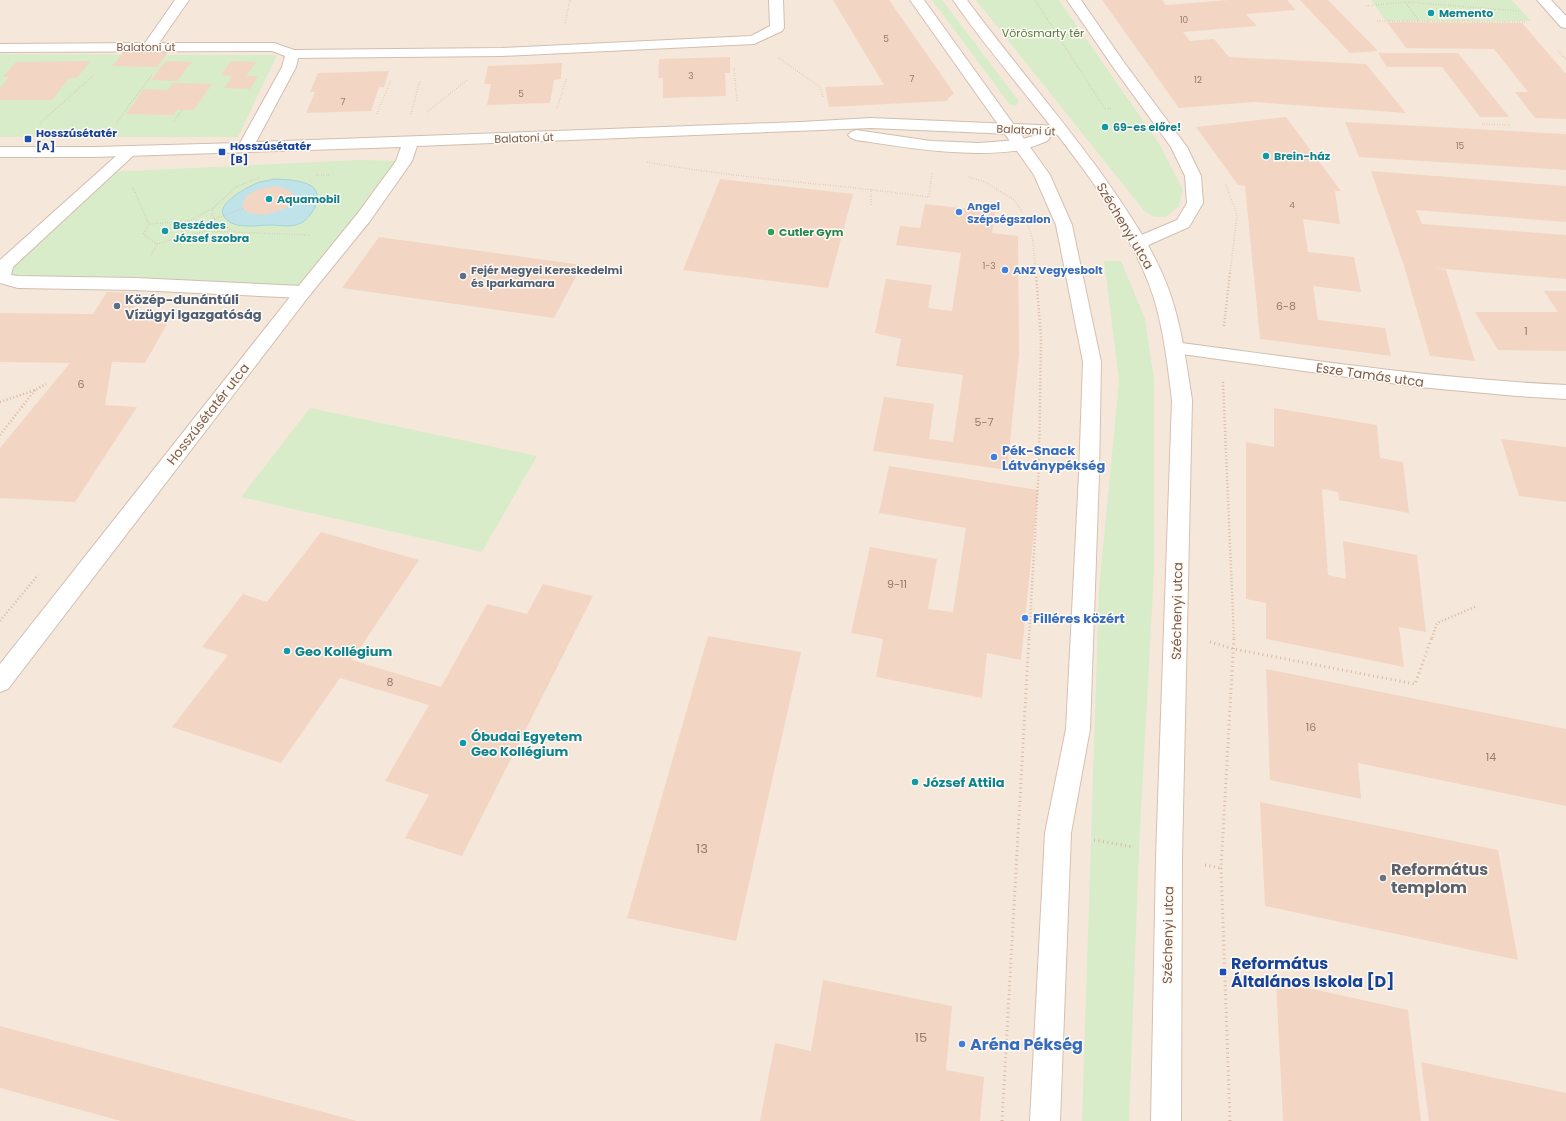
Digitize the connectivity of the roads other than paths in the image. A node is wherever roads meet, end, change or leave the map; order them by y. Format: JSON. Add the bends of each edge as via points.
{"nodes":[{"id":1,"x":182,"y":0,"type":"edge"},
{"id":2,"x":776,"y":0,"type":"edge"},
{"id":3,"x":917,"y":0,"type":"edge"},
{"id":4,"x":960,"y":0,"type":"edge"},
{"id":5,"x":1074,"y":0,"type":"edge"},
{"id":6,"x":1544,"y":0,"type":"edge"},
{"id":7,"x":1566,"y":24,"type":"edge"},
{"id":8,"x":150,"y":47,"type":"junction"},
{"id":9,"x":0,"y":48,"type":"edge"},
{"id":10,"x":292,"y":54,"type":"junction"},
{"id":11,"x":801,"y":127,"type":"junction"},
{"id":12,"x":1061,"y":132,"type":"junction"},
{"id":13,"x":1015,"y":137,"type":"junction"},
{"id":14,"x":411,"y":142,"type":"junction"},
{"id":15,"x":246,"y":146,"type":"junction"},
{"id":16,"x":130,"y":151,"type":"junction"},
{"id":17,"x":0,"y":152,"type":"edge"},
{"id":18,"x":1138,"y":243,"type":"junction"},
{"id":19,"x":303,"y":292,"type":"junction"},
{"id":20,"x":1174,"y":348,"type":"junction"},
{"id":21,"x":1566,"y":392,"type":"edge"},
{"id":22,"x":0,"y":682,"type":"edge"},
{"id":23,"x":1045,"y":1121,"type":"edge"},
{"id":24,"x":1166,"y":1121,"type":"edge"}],
"edges":[{"from":1,"to":8,"type":"street"},
{"from":2,"to":10,"type":"street","name":"Balatoni út","via":[[776,28],[754,40],[502,52]]},
{"from":3,"to":13,"type":"street"},
{"from":4,"to":12,"type":"street"},
{"from":5,"to":18,"type":"street","via":[[1179,147],[1193,176],[1195,203],[1183,223]]},
{"from":6,"to":7,"type":"street"},
{"from":8,"to":9,"type":"street","name":"Balatoni út"},
{"from":8,"to":10,"type":"street","name":"Balatoni út","via":[[274,48]]},
{"from":10,"to":15,"type":"street","via":[[289,68]]},
{"from":11,"to":13,"type":"street","name":"Balatoni út","via":[[871,123]]},
{"from":11,"to":13,"type":"street","name":"Balatoni út","via":[[931,146],[979,148]]},
{"from":11,"to":14,"type":"street","name":"Balatoni út"},
{"from":12,"to":13,"type":"street","name":"Balatoni út"},
{"from":12,"to":13,"type":"street","name":"Balatoni út"},
{"from":12,"to":18,"type":"street","name":"Széchenyi utca","via":[[1108,194]]},
{"from":13,"to":23,"type":"street","via":[[1042,175],[1064,225],[1092,362],[1090,474],[1078,729],[1058,833]]},
{"from":14,"to":15,"type":"street","name":"Balatoni út"},
{"from":14,"to":19,"type":"street","name":"Hosszúsétatér utca","via":[[404,161],[364,217]]},
{"from":15,"to":16,"type":"street","name":"Balatoni út"},
{"from":16,"to":17,"type":"street","name":"Balatoni út"},
{"from":16,"to":19,"type":"street","via":[[5,265],[1,278],[18,282],[136,284]]},
{"from":18,"to":20,"type":"street","name":"Széchenyi utca","via":[[1165,304]]},
{"from":19,"to":22,"type":"street","name":"Hosszúsétatér utca"},
{"from":20,"to":21,"type":"street","name":"Esze Tamás utca","via":[[1431,383]]},
{"from":20,"to":24,"type":"street","name":"Széchenyi utca","via":[[1182,400],[1169,858]]}]}
